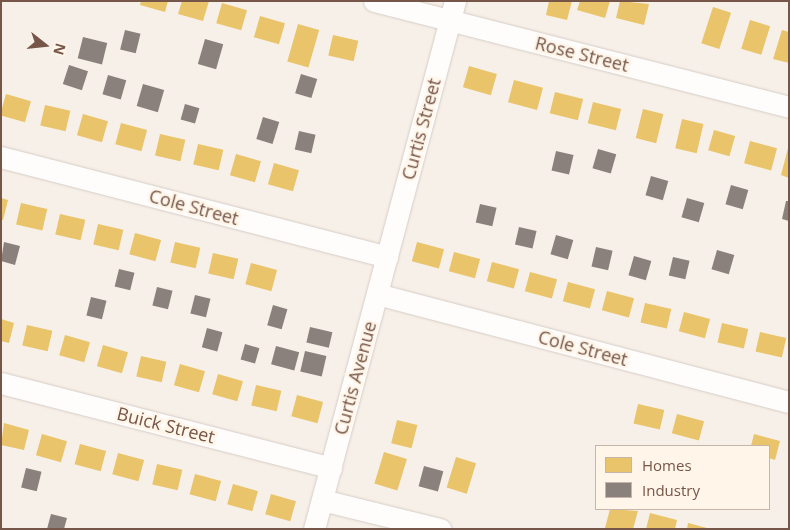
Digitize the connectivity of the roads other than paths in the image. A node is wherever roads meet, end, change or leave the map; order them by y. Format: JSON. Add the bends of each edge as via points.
{"nodes":[{"id":1,"x":374,"y":1,"type":"edge"},
{"id":2,"x":453,"y":11,"type":"edge"},
{"id":3,"x":789,"y":108,"type":"edge"},
{"id":4,"x":1,"y":157,"type":"edge"},
{"id":5,"x":387,"y":257,"type":"junction"},
{"id":6,"x":377,"y":294,"type":"junction"},
{"id":7,"x":1,"y":382,"type":"edge"},
{"id":8,"x":789,"y":402,"type":"edge"},
{"id":9,"x":331,"y":468,"type":"junction"},
{"id":10,"x":322,"y":500,"type":"junction"},
{"id":11,"x":314,"y":529,"type":"edge"},
{"id":12,"x":440,"y":529,"type":"edge"}],
"edges":[{"from":1,"to":2,"type":"street","name":"Rose Street"},
{"from":2,"to":3,"type":"street","name":"Rose Street"},
{"from":2,"to":5,"type":"street","name":"Curtis Street"},
{"from":4,"to":5,"type":"street","name":"Cole Street"},
{"from":5,"to":6,"type":"street","name":"Curtis Avenue"},
{"from":6,"to":8,"type":"street","name":"Cole Street"},
{"from":6,"to":9,"type":"street","name":"Curtis Avenue"},
{"from":7,"to":9,"type":"street","name":"Buick Street"},
{"from":9,"to":10,"type":"street","name":"Curtis Avenue"},
{"from":10,"to":11,"type":"street"},
{"from":10,"to":12,"type":"street"}]}
